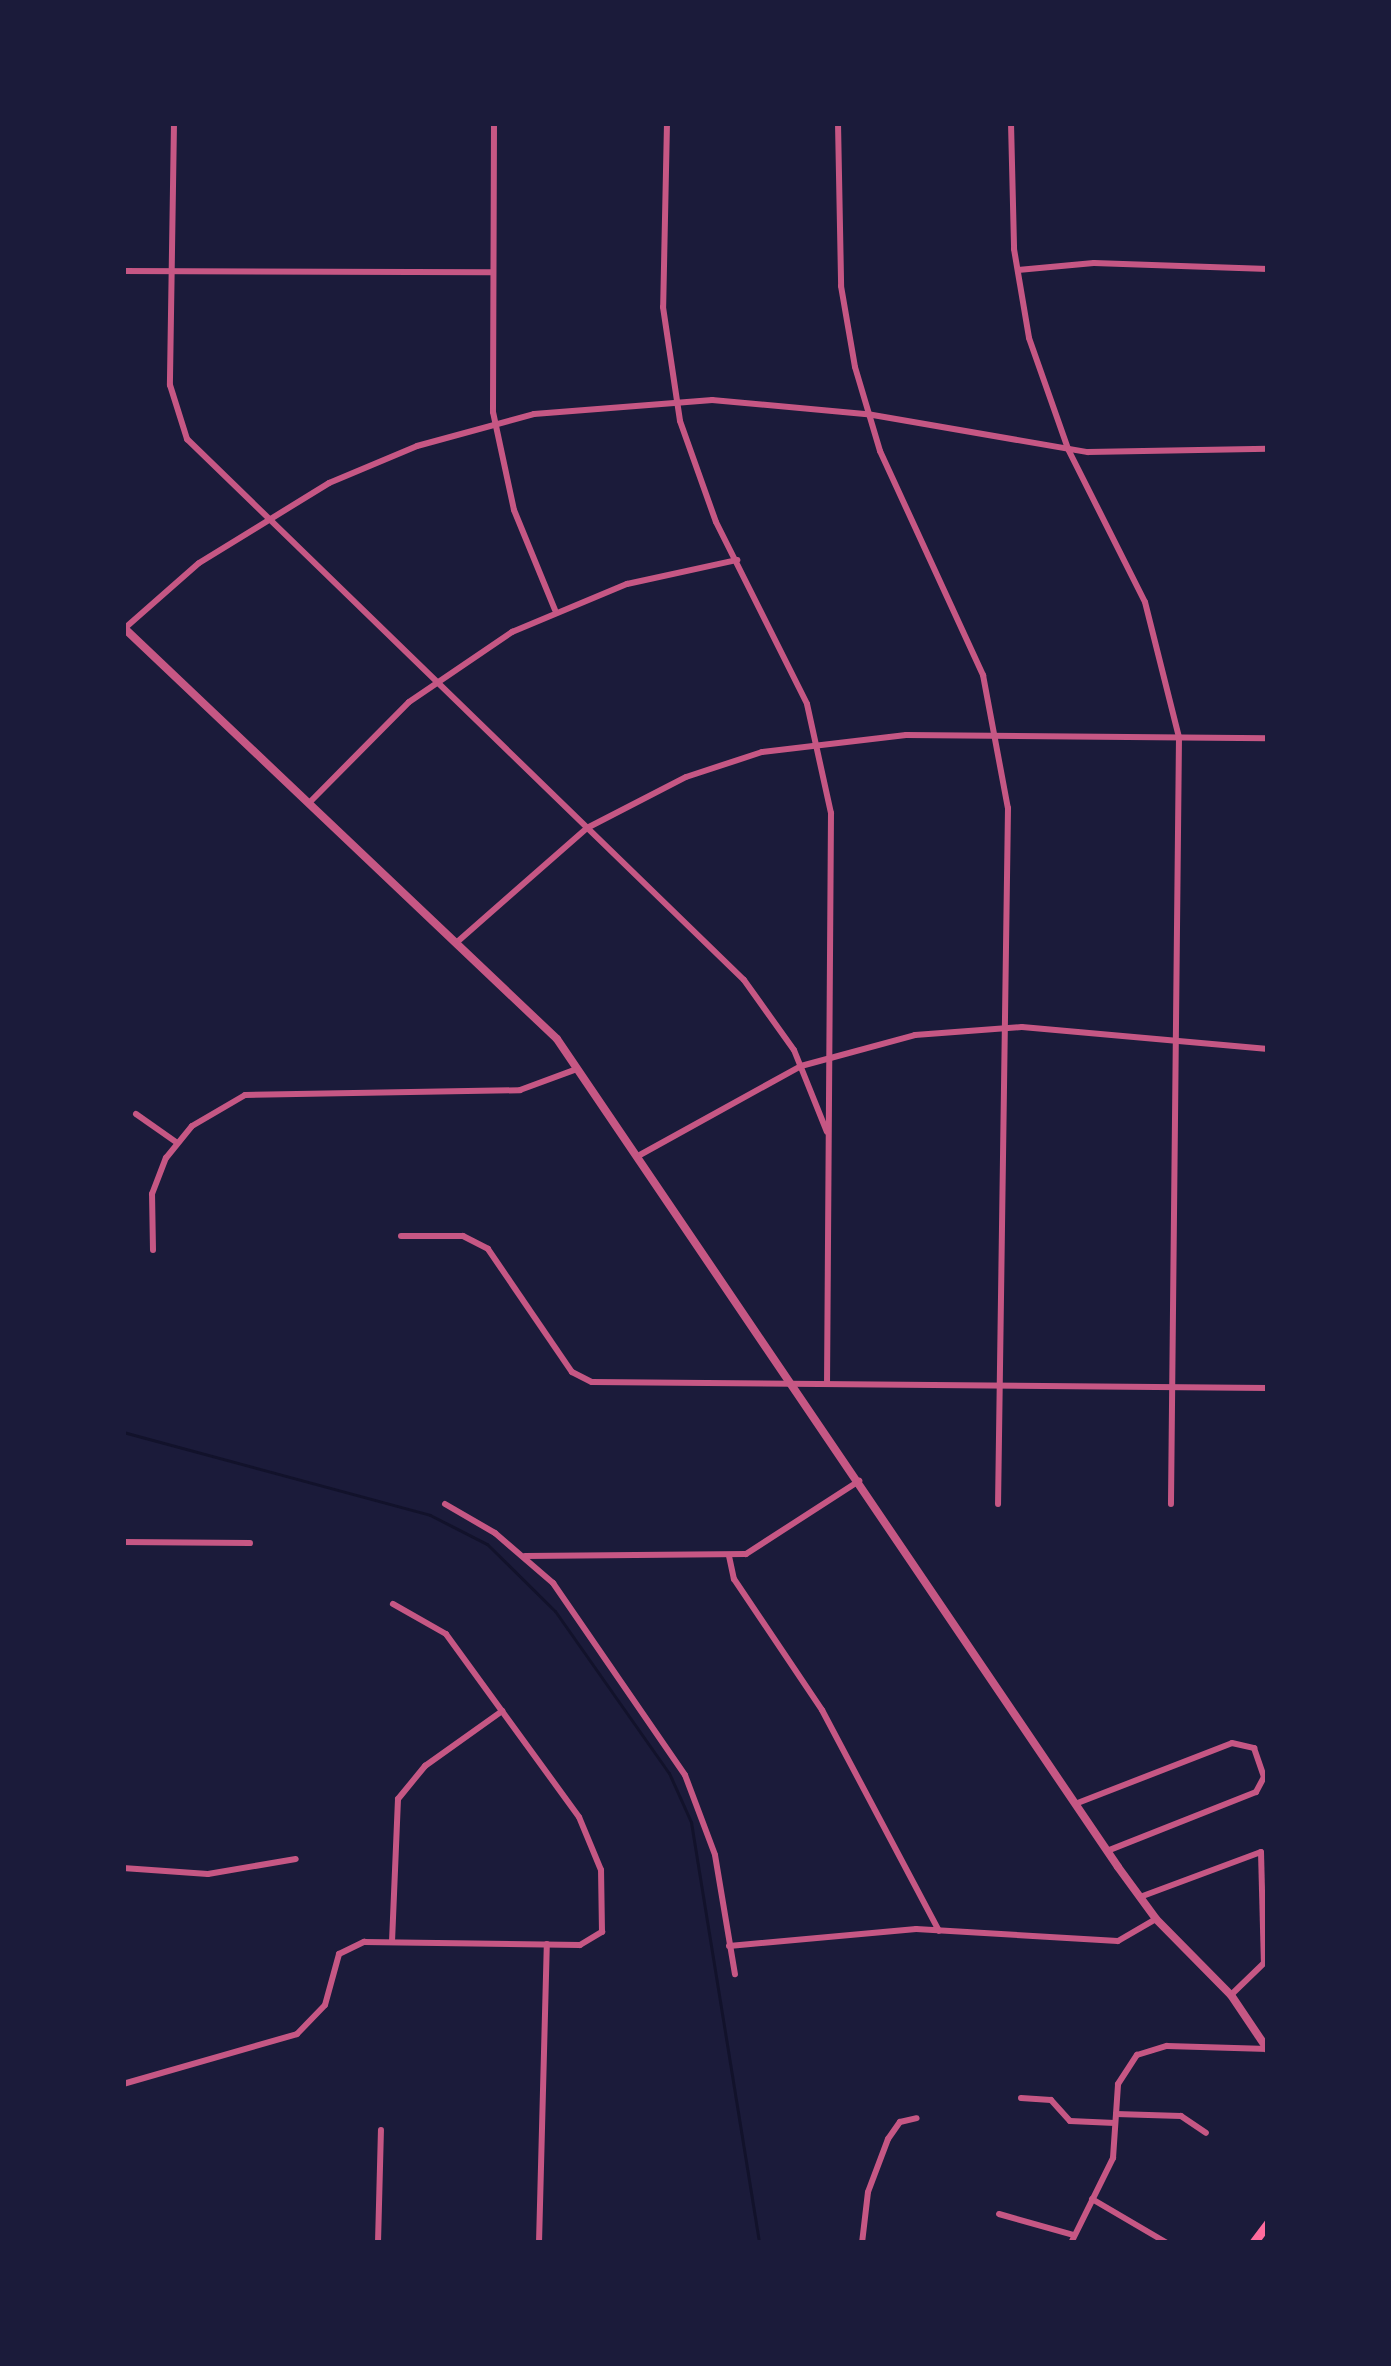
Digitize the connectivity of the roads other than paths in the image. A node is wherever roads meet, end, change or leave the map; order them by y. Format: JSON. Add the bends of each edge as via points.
{"nodes":[{"id":1,"x":174,"y":123,"type":"edge"},
{"id":2,"x":494,"y":123,"type":"edge"},
{"id":3,"x":667,"y":123,"type":"edge"},
{"id":4,"x":838,"y":123,"type":"edge"},
{"id":5,"x":1012,"y":123,"type":"edge"},
{"id":6,"x":1268,"y":269,"type":"edge"},
{"id":7,"x":1018,"y":270,"type":"junction"},
{"id":8,"x":123,"y":271,"type":"edge"},
{"id":9,"x":171,"y":272,"type":"junction"},
{"id":10,"x":491,"y":272,"type":"junction"},
{"id":11,"x":675,"y":400,"type":"junction"},
{"id":12,"x":867,"y":414,"type":"junction"},
{"id":13,"x":495,"y":423,"type":"junction"},
{"id":14,"x":1068,"y":448,"type":"junction"},
{"id":15,"x":1268,"y":448,"type":"edge"},
{"id":16,"x":263,"y":520,"type":"junction"},
{"id":17,"x":737,"y":560,"type":"junction"},
{"id":18,"x":555,"y":610,"type":"junction"},
{"id":19,"x":124,"y":628,"type":"edge"},
{"id":20,"x":434,"y":682,"type":"junction"},
{"id":21,"x":998,"y":735,"type":"junction"},
{"id":22,"x":1179,"y":737,"type":"junction"},
{"id":23,"x":1268,"y":738,"type":"edge"},
{"id":24,"x":818,"y":740,"type":"junction"},
{"id":25,"x":309,"y":803,"type":"junction"},
{"id":26,"x":587,"y":828,"type":"junction"},
{"id":27,"x":456,"y":943,"type":"junction"},
{"id":28,"x":1007,"y":1028,"type":"junction"},
{"id":29,"x":1179,"y":1038,"type":"junction"},
{"id":30,"x":1268,"y":1048,"type":"edge"},
{"id":31,"x":833,"y":1054,"type":"junction"},
{"id":32,"x":800,"y":1066,"type":"junction"},
{"id":33,"x":577,"y":1069,"type":"junction"},
{"id":34,"x":136,"y":1114,"type":"dead end"},
{"id":35,"x":828,"y":1135,"type":"junction"},
{"id":36,"x":176,"y":1142,"type":"junction"},
{"id":37,"x":638,"y":1156,"type":"junction"},
{"id":38,"x":401,"y":1235,"type":"dead end"},
{"id":39,"x":153,"y":1250,"type":"dead end"},
{"id":40,"x":790,"y":1381,"type":"junction"},
{"id":41,"x":827,"y":1384,"type":"junction"},
{"id":42,"x":1000,"y":1385,"type":"junction"},
{"id":43,"x":1173,"y":1388,"type":"junction"},
{"id":44,"x":1268,"y":1388,"type":"edge"},
{"id":45,"x":859,"y":1481,"type":"junction"},
{"id":46,"x":445,"y":1504,"type":"dead end"},
{"id":47,"x":998,"y":1504,"type":"dead end"},
{"id":48,"x":1171,"y":1504,"type":"dead end"},
{"id":49,"x":123,"y":1542,"type":"edge"},
{"id":50,"x":250,"y":1544,"type":"dead end"},
{"id":51,"x":525,"y":1556,"type":"junction"},
{"id":52,"x":729,"y":1556,"type":"junction"},
{"id":53,"x":394,"y":1604,"type":"dead end"},
{"id":54,"x":502,"y":1712,"type":"junction"},
{"id":55,"x":1076,"y":1804,"type":"junction"},
{"id":56,"x":1107,"y":1851,"type":"junction"},
{"id":57,"x":296,"y":1859,"type":"dead end"},
{"id":58,"x":123,"y":1868,"type":"edge"},
{"id":59,"x":1140,"y":1897,"type":"junction"},
{"id":60,"x":1156,"y":1919,"type":"junction"},
{"id":61,"x":939,"y":1931,"type":"junction"},
{"id":62,"x":392,"y":1942,"type":"junction"},
{"id":63,"x":547,"y":1944,"type":"junction"},
{"id":64,"x":729,"y":1946,"type":"junction"},
{"id":65,"x":735,"y":1974,"type":"dead end"},
{"id":66,"x":1231,"y":1995,"type":"junction"},
{"id":67,"x":1268,"y":2049,"type":"edge"},
{"id":68,"x":123,"y":2084,"type":"edge"},
{"id":69,"x":1021,"y":2098,"type":"dead end"},
{"id":70,"x":917,"y":2118,"type":"dead end"},
{"id":71,"x":1115,"y":2118,"type":"junction"},
{"id":72,"x":381,"y":2130,"type":"dead end"},
{"id":73,"x":1206,"y":2133,"type":"dead end"},
{"id":74,"x":1092,"y":2198,"type":"junction"},
{"id":75,"x":1000,"y":2215,"type":"dead end"},
{"id":76,"x":1268,"y":2223,"type":"edge"},
{"id":77,"x":1072,"y":2239,"type":"edge"},
{"id":78,"x":379,"y":2243,"type":"edge"},
{"id":79,"x":539,"y":2243,"type":"edge"},
{"id":80,"x":862,"y":2243,"type":"edge"},
{"id":81,"x":1167,"y":2243,"type":"edge"},
{"id":82,"x":1253,"y":2243,"type":"edge"}],
"edges":[{"from":1,"to":9,"type":"street"},
{"from":2,"to":10,"type":"street"},
{"from":3,"to":11,"type":"street","via":[[663,307]]},
{"from":4,"to":12,"type":"street","via":[[841,286]]},
{"from":5,"to":7,"type":"street"},
{"from":6,"to":7,"type":"street","via":[[1094,263]]},
{"from":7,"to":14,"type":"street","via":[[1029,338]]},
{"from":8,"to":9,"type":"street"},
{"from":9,"to":10,"type":"street"},
{"from":9,"to":16,"type":"street","via":[[170,385],[178,422],[200,458]]},
{"from":10,"to":13,"type":"street"},
{"from":11,"to":12,"type":"street"},
{"from":11,"to":13,"type":"street"},
{"from":11,"to":17,"type":"street","via":[[698,478]]},
{"from":12,"to":14,"type":"street"},
{"from":12,"to":21,"type":"street","via":[[967,632]]},
{"from":13,"to":16,"type":"street","via":[[361,468]]},
{"from":13,"to":18,"type":"street","via":[[520,530]]},
{"from":14,"to":15,"type":"street"},
{"from":14,"to":22,"type":"street","via":[[1144,602]]},
{"from":16,"to":19,"type":"street"},
{"from":16,"to":20,"type":"street"},
{"from":17,"to":18,"type":"street"},
{"from":17,"to":24,"type":"street","via":[[789,657]]},
{"from":18,"to":20,"type":"street"},
{"from":19,"to":25,"type":"street"},
{"from":20,"to":25,"type":"street"},
{"from":20,"to":26,"type":"street"},
{"from":21,"to":22,"type":"street"},
{"from":21,"to":24,"type":"street"},
{"from":21,"to":28,"type":"street","via":[[1010,831]]},
{"from":22,"to":23,"type":"street"},
{"from":22,"to":29,"type":"street"},
{"from":24,"to":26,"type":"street","via":[[715,766]]},
{"from":24,"to":31,"type":"street","via":[[836,876]]},
{"from":25,"to":27,"type":"street"},
{"from":26,"to":27,"type":"street"},
{"from":26,"to":32,"type":"street","via":[[744,980]]},
{"from":27,"to":33,"type":"street","via":[[541,1020]]},
{"from":28,"to":29,"type":"street"},
{"from":28,"to":31,"type":"street","via":[[915,1035]]},
{"from":28,"to":42,"type":"street"},
{"from":29,"to":30,"type":"street"},
{"from":29,"to":43,"type":"street"},
{"from":31,"to":32,"type":"street"},
{"from":31,"to":35,"type":"street"},
{"from":32,"to":35,"type":"street"},
{"from":32,"to":37,"type":"street"},
{"from":33,"to":36,"type":"street","via":[[520,1090],[264,1090],[209,1113]]},
{"from":33,"to":37,"type":"street"},
{"from":34,"to":36,"type":"street"},
{"from":35,"to":41,"type":"street"},
{"from":36,"to":39,"type":"street","via":[[152,1194]]},
{"from":37,"to":40,"type":"street"},
{"from":38,"to":40,"type":"street","via":[[463,1236],[488,1249],[581,1380]]},
{"from":40,"to":41,"type":"street"},
{"from":40,"to":45,"type":"street"},
{"from":41,"to":42,"type":"street"},
{"from":42,"to":43,"type":"street"},
{"from":42,"to":47,"type":"street"},
{"from":43,"to":44,"type":"street"},
{"from":43,"to":48,"type":"street"},
{"from":45,"to":52,"type":"street","via":[[758,1548]]},
{"from":45,"to":55,"type":"street"},
{"from":46,"to":51,"type":"street"},
{"from":49,"to":50,"type":"street"},
{"from":51,"to":52,"type":"street"},
{"from":51,"to":64,"type":"street","via":[[566,1600],[685,1775],[715,1855]]},
{"from":52,"to":61,"type":"street","via":[[734,1579],[822,1710]]},
{"from":53,"to":54,"type":"street","via":[[446,1634]]},
{"from":54,"to":62,"type":"street","via":[[425,1766],[398,1799]]},
{"from":54,"to":63,"type":"street","via":[[590,1838],[607,1911],[590,1942]]},
{"from":55,"to":56,"type":"street"},
{"from":55,"to":56,"type":"street","via":[[1232,1743],[1254,1748],[1264,1778],[1256,1792]]},
{"from":56,"to":59,"type":"street"},
{"from":57,"to":58,"type":"street","via":[[208,1874]]},
{"from":59,"to":60,"type":"street"},
{"from":59,"to":66,"type":"street","via":[[1262,1852],[1264,1963]]},
{"from":60,"to":61,"type":"street","via":[[1118,1941]]},
{"from":60,"to":66,"type":"street"},
{"from":61,"to":64,"type":"street"},
{"from":62,"to":63,"type":"street"},
{"from":62,"to":68,"type":"street","via":[[364,1942],[339,1954],[325,2005],[297,2034]]},
{"from":63,"to":79,"type":"street"},
{"from":64,"to":65,"type":"street"},
{"from":66,"to":67,"type":"street"},
{"from":67,"to":71,"type":"street","via":[[1146,2050],[1125,2066]]},
{"from":69,"to":71,"type":"street","via":[[1051,2100],[1070,2121]]},
{"from":70,"to":80,"type":"street","via":[[894,2128],[875,2168]]},
{"from":71,"to":73,"type":"street","via":[[1181,2116]]},
{"from":71,"to":74,"type":"street","via":[[1113,2158]]},
{"from":72,"to":78,"type":"street"},
{"from":74,"to":77,"type":"street"},
{"from":74,"to":81,"type":"street"},
{"from":75,"to":77,"type":"street"},
{"from":76,"to":82,"type":"main road"}]}
